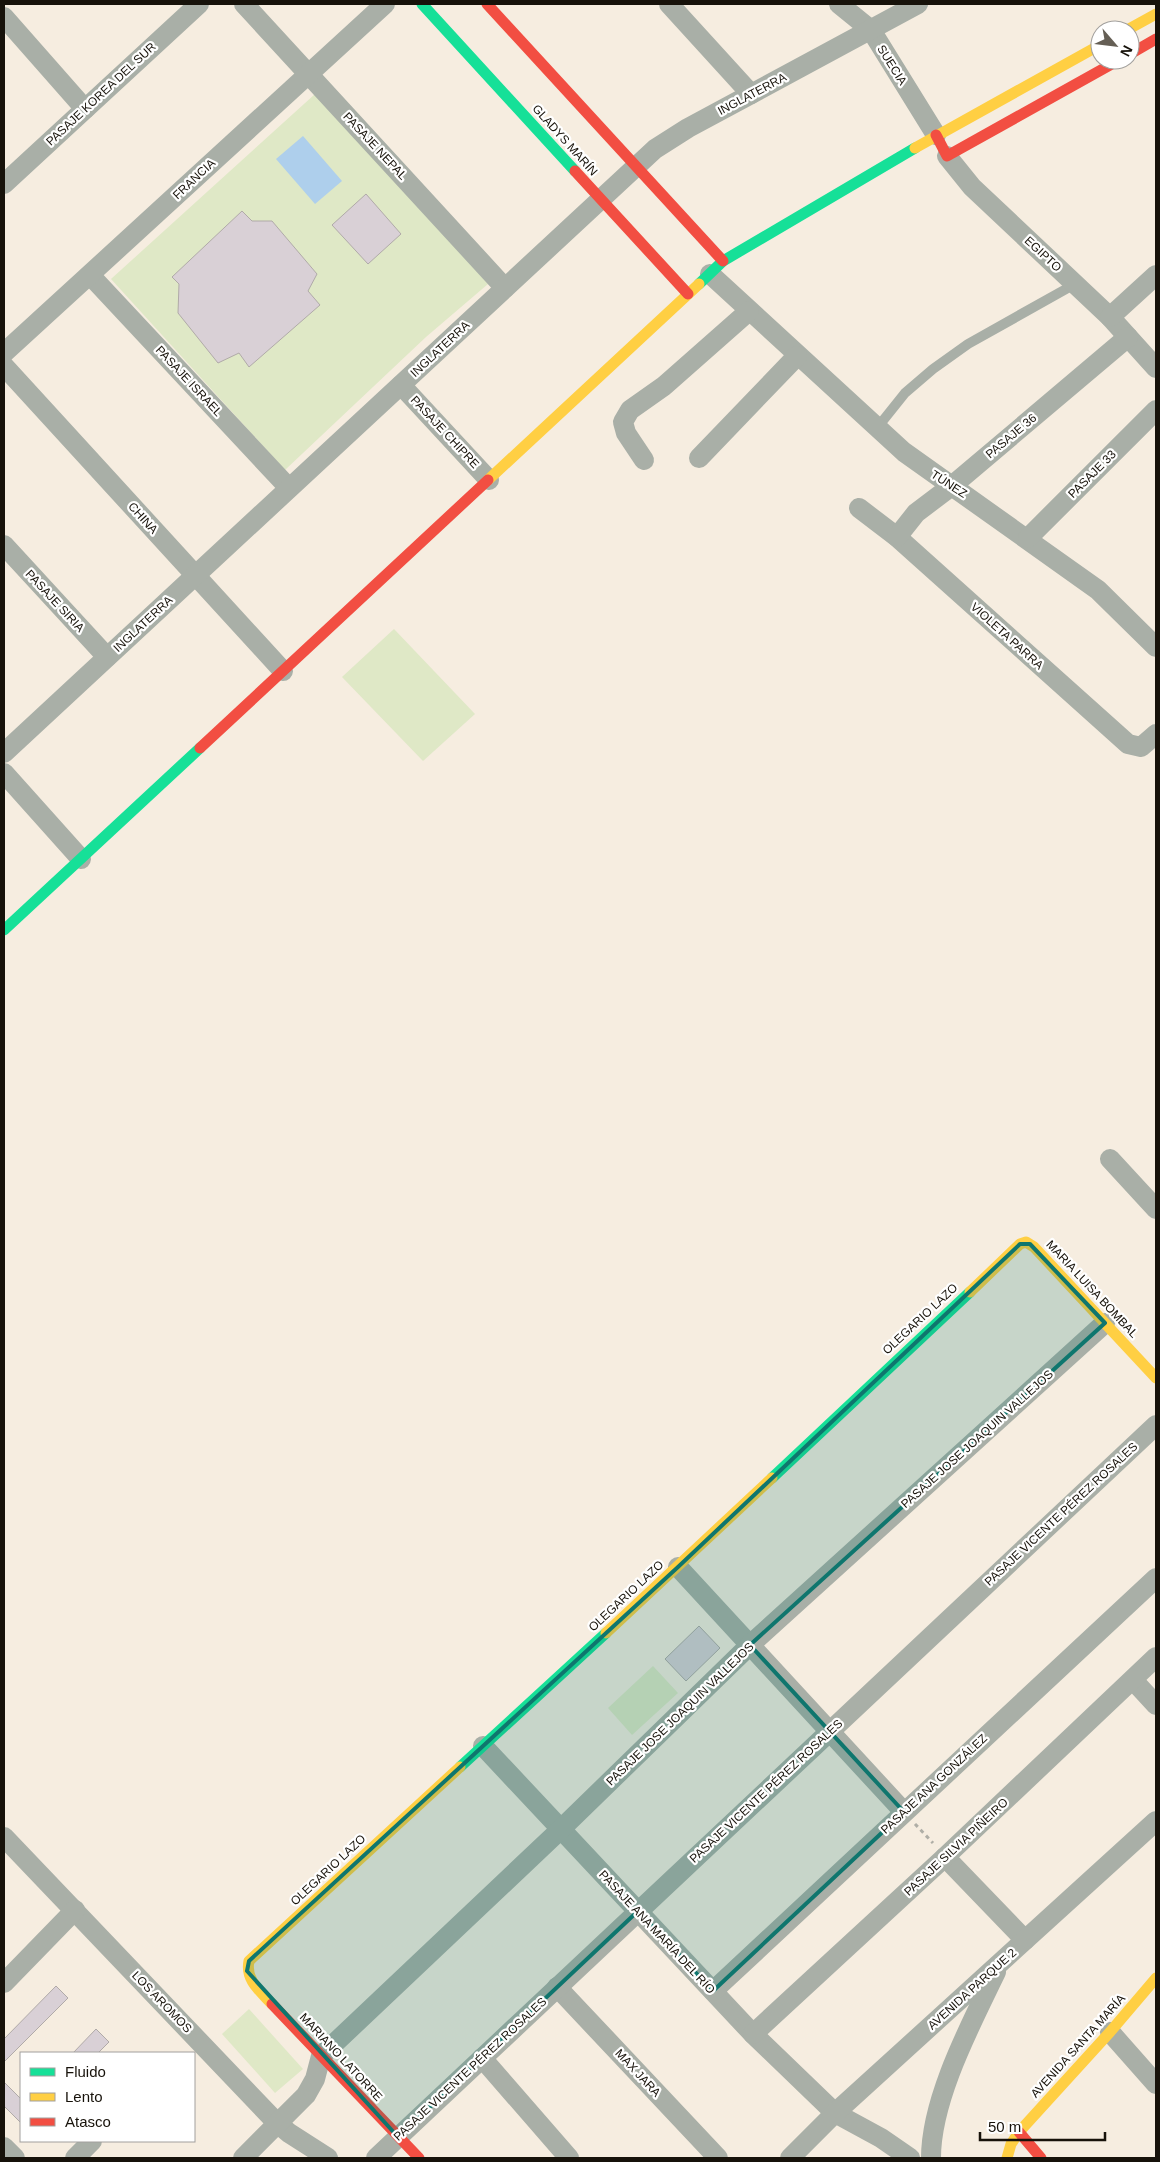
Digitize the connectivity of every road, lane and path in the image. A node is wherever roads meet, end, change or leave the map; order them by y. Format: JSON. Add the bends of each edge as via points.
{"nodes":[{"id":1,"x":199,"y":4,"type":"edge"},
{"id":2,"x":244,"y":4,"type":"edge"},
{"id":3,"x":385,"y":4,"type":"edge"},
{"id":4,"x":422,"y":4,"type":"edge"},
{"id":5,"x":486,"y":4,"type":"edge"},
{"id":6,"x":669,"y":4,"type":"edge"},
{"id":7,"x":839,"y":4,"type":"edge"},
{"id":8,"x":918,"y":4,"type":"edge"},
{"id":9,"x":1156,"y":14,"type":"edge"},
{"id":10,"x":4,"y":16,"type":"edge"},
{"id":11,"x":1140,"y":23,"type":"edge"},
{"id":12,"x":871,"y":30,"type":"junction"},
{"id":13,"x":1156,"y":39,"type":"edge"},
{"id":14,"x":1140,"y":48,"type":"edge"},
{"id":15,"x":1090,"y":50,"type":"edge"},
{"id":16,"x":1102,"y":70,"type":"edge"},
{"id":17,"x":309,"y":74,"type":"junction"},
{"id":18,"x":751,"y":94,"type":"junction"},
{"id":19,"x":85,"y":109,"type":"junction"},
{"id":20,"x":936,"y":135,"type":"junction"},
{"id":21,"x":947,"y":156,"type":"junction"},
{"id":22,"x":636,"y":166,"type":"junction"},
{"id":23,"x":4,"y":182,"type":"edge"},
{"id":24,"x":601,"y":199,"type":"junction"},
{"id":25,"x":716,"y":268,"type":"junction"},
{"id":26,"x":90,"y":275,"type":"junction"},
{"id":27,"x":1156,"y":275,"type":"edge"},
{"id":28,"x":1075,"y":284,"type":"junction"},
{"id":29,"x":505,"y":288,"type":"junction"},
{"id":30,"x":688,"y":294,"type":"junction"},
{"id":31,"x":749,"y":311,"type":"junction"},
{"id":32,"x":1110,"y":317,"type":"junction"},
{"id":33,"x":1128,"y":337,"type":"junction"},
{"id":34,"x":4,"y":353,"type":"edge"},
{"id":35,"x":797,"y":356,"type":"junction"},
{"id":36,"x":4,"y":366,"type":"edge"},
{"id":37,"x":1156,"y":368,"type":"edge"},
{"id":38,"x":400,"y":385,"type":"junction"},
{"id":39,"x":1156,"y":410,"type":"edge"},
{"id":40,"x":877,"y":428,"type":"junction"},
{"id":41,"x":699,"y":458,"type":"dead end"},
{"id":42,"x":644,"y":460,"type":"dead end"},
{"id":43,"x":489,"y":480,"type":"junction"},
{"id":44,"x":953,"y":485,"type":"junction"},
{"id":45,"x":289,"y":488,"type":"junction"},
{"id":46,"x":859,"y":508,"type":"dead end"},
{"id":47,"x":898,"y":537,"type":"junction"},
{"id":48,"x":1028,"y":538,"type":"junction"},
{"id":49,"x":4,"y":545,"type":"edge"},
{"id":50,"x":195,"y":575,"type":"junction"},
{"id":51,"x":1152,"y":636,"type":"edge"},
{"id":52,"x":107,"y":657,"type":"junction"},
{"id":53,"x":283,"y":671,"type":"junction"},
{"id":54,"x":1156,"y":734,"type":"edge"},
{"id":55,"x":4,"y":753,"type":"edge"},
{"id":56,"x":4,"y":773,"type":"edge"},
{"id":57,"x":81,"y":859,"type":"junction"},
{"id":58,"x":4,"y":930,"type":"edge"},
{"id":59,"x":1110,"y":1159,"type":"dead end"},
{"id":60,"x":1156,"y":1209,"type":"edge"},
{"id":61,"x":1026,"y":1242,"type":"joint"},
{"id":62,"x":1105,"y":1323,"type":"junction"},
{"id":63,"x":1156,"y":1378,"type":"edge"},
{"id":64,"x":1156,"y":1425,"type":"edge"},
{"id":65,"x":678,"y":1567,"type":"junction"},
{"id":66,"x":1156,"y":1578,"type":"edge"},
{"id":67,"x":750,"y":1645,"type":"junction"},
{"id":68,"x":1156,"y":1657,"type":"edge"},
{"id":69,"x":1133,"y":1680,"type":"junction"},
{"id":70,"x":1156,"y":1705,"type":"edge"},
{"id":71,"x":829,"y":1732,"type":"junction"},
{"id":72,"x":483,"y":1746,"type":"junction"},
{"id":73,"x":904,"y":1812,"type":"junction"},
{"id":74,"x":1156,"y":1821,"type":"edge"},
{"id":75,"x":561,"y":1829,"type":"junction"},
{"id":76,"x":4,"y":1837,"type":"edge"},
{"id":77,"x":946,"y":1856,"type":"junction"},
{"id":78,"x":75,"y":1910,"type":"junction"},
{"id":79,"x":638,"y":1911,"type":"junction"},
{"id":80,"x":1025,"y":1940,"type":"junction"},
{"id":81,"x":1000,"y":1964,"type":"junction"},
{"id":82,"x":247,"y":1971,"type":"joint"},
{"id":83,"x":1156,"y":1978,"type":"edge"},
{"id":84,"x":4,"y":1983,"type":"edge"},
{"id":85,"x":557,"y":1987,"type":"junction"},
{"id":86,"x":713,"y":1991,"type":"junction"},
{"id":87,"x":1110,"y":2032,"type":"junction"},
{"id":88,"x":753,"y":2034,"type":"junction"},
{"id":89,"x":321,"y":2056,"type":"junction"},
{"id":90,"x":482,"y":2058,"type":"junction"},
{"id":91,"x":1156,"y":2084,"type":"edge"},
{"id":92,"x":835,"y":2113,"type":"junction"},
{"id":93,"x":277,"y":2123,"type":"junction"},
{"id":94,"x":1019,"y":2132,"type":"junction"},
{"id":95,"x":398,"y":2137,"type":"junction"},
{"id":96,"x":91,"y":2142,"type":"edge"},
{"id":97,"x":4,"y":2147,"type":"edge"},
{"id":98,"x":15,"y":2158,"type":"edge"},
{"id":99,"x":75,"y":2158,"type":"edge"},
{"id":100,"x":243,"y":2158,"type":"edge"},
{"id":101,"x":328,"y":2158,"type":"edge"},
{"id":102,"x":376,"y":2158,"type":"edge"},
{"id":103,"x":419,"y":2158,"type":"edge"},
{"id":104,"x":569,"y":2158,"type":"edge"},
{"id":105,"x":718,"y":2158,"type":"edge"},
{"id":106,"x":790,"y":2158,"type":"edge"},
{"id":107,"x":910,"y":2158,"type":"edge"},
{"id":108,"x":931,"y":2158,"type":"edge"},
{"id":109,"x":1007,"y":2158,"type":"edge"},
{"id":110,"x":1041,"y":2158,"type":"edge"}],
"edges":[{"from":1,"to":19,"type":"street","name":"PASAJE KOREA DEL SUR"},
{"from":2,"to":17,"type":"street","name":"PASAJE NEPAL"},
{"from":3,"to":17,"type":"street","name":"FRANCIA"},
{"from":4,"to":24,"type":"street","name":"GLADYS MARÍN"},
{"from":5,"to":22,"type":"street"},
{"from":6,"to":18,"type":"street"},
{"from":7,"to":12,"type":"street","name":"SUECIA"},
{"from":8,"to":12,"type":"street","name":"INGLATERRA"},
{"from":9,"to":11,"type":"street"},
{"from":10,"to":19,"type":"street"},
{"from":12,"to":18,"type":"street","name":"INGLATERRA"},
{"from":12,"to":20,"type":"street","name":"SUECIA"},
{"from":13,"to":14,"type":"street"},
{"from":15,"to":20,"type":"street"},
{"from":16,"to":21,"type":"street"},
{"from":17,"to":26,"type":"street","name":"FRANCIA"},
{"from":17,"to":29,"type":"street","name":"PASAJE NEPAL"},
{"from":18,"to":22,"type":"street","name":"INGLATERRA","via":[[671,138]]},
{"from":19,"to":23,"type":"street","name":"PASAJE KOREA DEL SUR"},
{"from":20,"to":21,"type":"street","name":"EGIPTO"},
{"from":20,"to":25,"type":"street"},
{"from":21,"to":28,"type":"street","name":"EGIPTO","via":[[972,187]]},
{"from":22,"to":24,"type":"street","name":"INGLATERRA"},
{"from":22,"to":25,"type":"street"},
{"from":24,"to":29,"type":"street","name":"INGLATERRA"},
{"from":24,"to":30,"type":"street","name":"GLADYS MARÍN"},
{"from":25,"to":30,"type":"street"},
{"from":25,"to":31,"type":"street","name":"TÚNEZ"},
{"from":26,"to":34,"type":"street","name":"FRANCIA"},
{"from":26,"to":45,"type":"street","name":"PASAJE ISRAEL"},
{"from":27,"to":32,"type":"street"},
{"from":28,"to":32,"type":"street","name":"EGIPTO"},
{"from":28,"to":40,"type":"lane","via":[[968,344],[933,369],[905,393]]},
{"from":29,"to":38,"type":"street","name":"INGLATERRA"},
{"from":30,"to":43,"type":"street"},
{"from":31,"to":35,"type":"street","name":"TÚNEZ"},
{"from":31,"to":42,"type":"street","via":[[664,386],[630,410],[624,422],[626,433]]},
{"from":32,"to":33,"type":"street","name":"EGIPTO"},
{"from":33,"to":37,"type":"street","name":"EGIPTO"},
{"from":33,"to":44,"type":"street","name":"PASAJE 36"},
{"from":35,"to":40,"type":"street","name":"TÚNEZ"},
{"from":35,"to":41,"type":"street"},
{"from":36,"to":50,"type":"street","name":"CHINA"},
{"from":38,"to":43,"type":"street","name":"PASAJE CHIPRE"},
{"from":38,"to":45,"type":"street","name":"INGLATERRA"},
{"from":39,"to":48,"type":"street","name":"PASAJE 33"},
{"from":40,"to":44,"type":"street","name":"TÚNEZ","via":[[904,452]]},
{"from":43,"to":53,"type":"street"},
{"from":44,"to":47,"type":"street","name":"PASAJE 36","via":[[916,513]]},
{"from":44,"to":48,"type":"street","name":"TÚNEZ"},
{"from":45,"to":50,"type":"street","name":"INGLATERRA"},
{"from":46,"to":47,"type":"street","name":"VIOLETA PARRA"},
{"from":47,"to":54,"type":"street","name":"VIOLETA PARRA","via":[[1128,744],[1141,747]]},
{"from":48,"to":51,"type":"street","name":"TÚNEZ","via":[[1098,590]]},
{"from":49,"to":52,"type":"street","name":"PASAJE SIRIA"},
{"from":50,"to":52,"type":"street","name":"INGLATERRA"},
{"from":50,"to":53,"type":"street","name":"CHINA"},
{"from":52,"to":55,"type":"street","name":"INGLATERRA"},
{"from":53,"to":57,"type":"street"},
{"from":56,"to":57,"type":"street"},
{"from":57,"to":58,"type":"street"},
{"from":59,"to":60,"type":"street"},
{"from":61,"to":62,"type":"street","name":"MARIA LUISA BOMBAL","via":[[1034,1246]]},
{"from":61,"to":65,"type":"street","name":"OLEGARIO LAZO","via":[[1020,1244]]},
{"from":62,"to":63,"type":"street","name":"MARIA LUISA BOMBAL"},
{"from":62,"to":67,"type":"street","name":"PASAJE JOSE JOAQUIN VALLEJOS"},
{"from":64,"to":71,"type":"street","name":"PASAJE VICENTE PÉREZ ROSALES"},
{"from":65,"to":67,"type":"street"},
{"from":65,"to":72,"type":"street","name":"OLEGARIO LAZO"},
{"from":66,"to":73,"type":"street","name":"PASAJE ANA GONZÁLEZ"},
{"from":67,"to":71,"type":"street"},
{"from":67,"to":75,"type":"street","name":"PASAJE JOSE JOAQUIN VALLEJOS"},
{"from":68,"to":69,"type":"street","name":"PASAJE SILVIA PIÑEIRO"},
{"from":69,"to":70,"type":"street"},
{"from":69,"to":77,"type":"street","name":"PASAJE SILVIA PIÑEIRO"},
{"from":71,"to":73,"type":"street"},
{"from":71,"to":79,"type":"street","name":"PASAJE VICENTE PÉREZ ROSALES"},
{"from":72,"to":75,"type":"street","name":"PASAJE ANA MARÍA DEL RÍO"},
{"from":72,"to":82,"type":"street","name":"OLEGARIO LAZO","via":[[249,1961]]},
{"from":73,"to":77,"type":"path"},
{"from":73,"to":86,"type":"street","name":"PASAJE ANA GONZÁLEZ"},
{"from":74,"to":80,"type":"street","name":"AVENIDA PARQUE 2"},
{"from":75,"to":79,"type":"street","name":"PASAJE ANA MARÍA DEL RÍO"},
{"from":75,"to":89,"type":"street","name":"PASAJE JOSE JOAQUIN VALLEJOS"},
{"from":76,"to":78,"type":"street","name":"LOS AROMOS"},
{"from":77,"to":80,"type":"street"},
{"from":77,"to":88,"type":"street","name":"PASAJE SILVIA PIÑEIRO"},
{"from":78,"to":84,"type":"street"},
{"from":78,"to":93,"type":"street","name":"LOS AROMOS"},
{"from":79,"to":85,"type":"street","name":"PASAJE VICENTE PÉREZ ROSALES"},
{"from":79,"to":86,"type":"street","name":"PASAJE ANA MARÍA DEL RÍO"},
{"from":80,"to":81,"type":"street","name":"AVENIDA PARQUE 2"},
{"from":81,"to":92,"type":"street","name":"AVENIDA PARQUE 2"},
{"from":81,"to":108,"type":"street","via":[[955,2058],[934,2125]]},
{"from":82,"to":89,"type":"street","name":"MARIANO LATORRE","via":[[251,1980]]},
{"from":83,"to":87,"type":"street","name":"AVENIDA SANTA MARÍA"},
{"from":85,"to":90,"type":"street","name":"PASAJE VICENTE PÉREZ ROSALES"},
{"from":85,"to":105,"type":"street","name":"MAX JARA"},
{"from":86,"to":88,"type":"street","name":"PASAJE ANA MARÍA DEL RÍO"},
{"from":87,"to":91,"type":"street"},
{"from":87,"to":94,"type":"street","name":"AVENIDA SANTA MARÍA"},
{"from":88,"to":92,"type":"street","name":"PASAJE ANA MARÍA DEL RÍO"},
{"from":89,"to":93,"type":"street","via":[[315,2079],[306,2095]]},
{"from":89,"to":95,"type":"street","name":"MARIANO LATORRE"},
{"from":90,"to":95,"type":"street","name":"PASAJE VICENTE PÉREZ ROSALES"},
{"from":90,"to":104,"type":"street"},
{"from":92,"to":106,"type":"street","name":"AVENIDA PARQUE 2"},
{"from":92,"to":107,"type":"street","name":"PASAJE ANA MARÍA DEL RÍO"},
{"from":93,"to":100,"type":"street"},
{"from":93,"to":101,"type":"street","name":"LOS AROMOS"},
{"from":94,"to":109,"type":"street","name":"AVENIDA SANTA MARÍA"},
{"from":94,"to":110,"type":"street"},
{"from":95,"to":102,"type":"street","name":"PASAJE VICENTE PÉREZ ROSALES"},
{"from":95,"to":103,"type":"street","name":"MARIANO LATORRE"},
{"from":96,"to":99,"type":"street"},
{"from":97,"to":98,"type":"street"}]}
